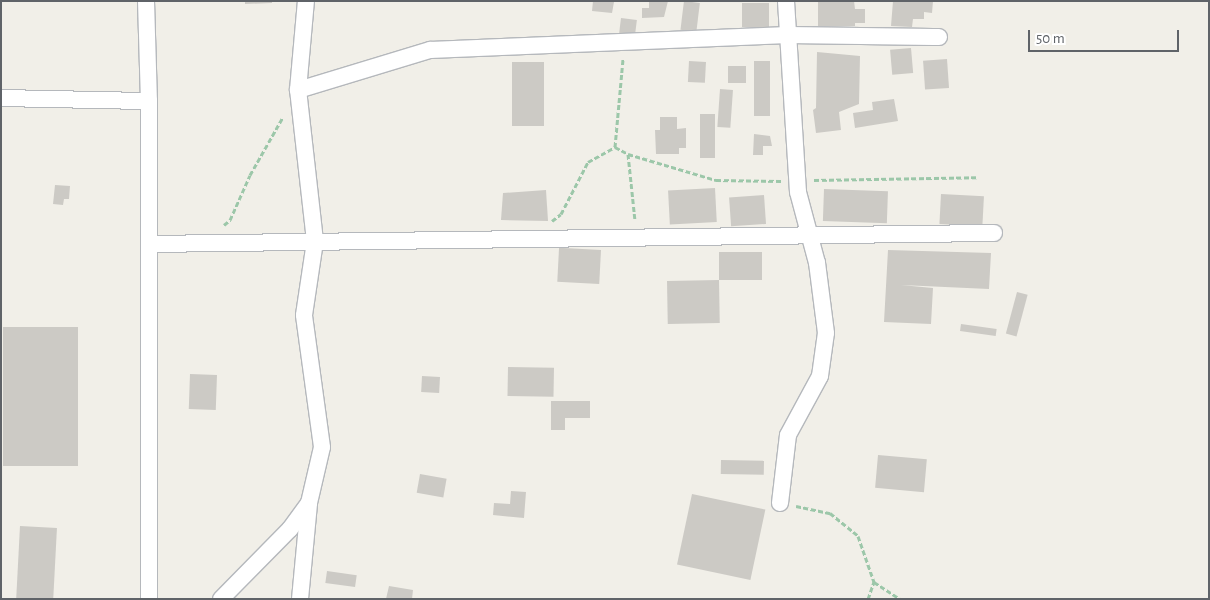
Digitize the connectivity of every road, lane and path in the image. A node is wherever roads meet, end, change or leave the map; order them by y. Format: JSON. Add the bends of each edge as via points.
{"nodes":[{"id":1,"x":146,"y":1,"type":"edge"},
{"id":2,"x":306,"y":1,"type":"edge"},
{"id":3,"x":786,"y":1,"type":"edge"},
{"id":4,"x":788,"y":35,"type":"junction"},
{"id":5,"x":939,"y":37,"type":"dead end"},
{"id":6,"x":624,"y":42,"type":"junction"},
{"id":7,"x":298,"y":90,"type":"junction"},
{"id":8,"x":1,"y":98,"type":"edge"},
{"id":9,"x":149,"y":101,"type":"junction"},
{"id":10,"x":615,"y":147,"type":"junction"},
{"id":11,"x":994,"y":233,"type":"dead end"},
{"id":12,"x":808,"y":234,"type":"junction"},
{"id":13,"x":636,"y":236,"type":"junction"},
{"id":14,"x":530,"y":238,"type":"junction"},
{"id":15,"x":315,"y":241,"type":"junction"},
{"id":16,"x":206,"y":243,"type":"junction"},
{"id":17,"x":149,"y":244,"type":"junction"},
{"id":18,"x":780,"y":502,"type":"joint"},
{"id":19,"x":308,"y":503,"type":"junction"},
{"id":20,"x":874,"y":582,"type":"junction"},
{"id":21,"x":149,"y":599,"type":"edge"},
{"id":22,"x":221,"y":599,"type":"edge"},
{"id":23,"x":300,"y":599,"type":"edge"},
{"id":24,"x":868,"y":599,"type":"edge"},
{"id":25,"x":900,"y":599,"type":"edge"}],
"edges":[{"from":1,"to":9,"type":"street"},
{"from":2,"to":7,"type":"street"},
{"from":3,"to":4,"type":"street"},
{"from":4,"to":5,"type":"street"},
{"from":4,"to":6,"type":"street"},
{"from":4,"to":12,"type":"street","via":[[798,192]]},
{"from":6,"to":7,"type":"street","via":[[430,50]]},
{"from":6,"to":10,"type":"path"},
{"from":7,"to":15,"type":"street"},
{"from":7,"to":16,"type":"path","via":[[250,175],[230,220]]},
{"from":8,"to":9,"type":"street"},
{"from":9,"to":17,"type":"street"},
{"from":10,"to":13,"type":"path","via":[[628,154]]},
{"from":10,"to":14,"type":"path","via":[[588,162],[560,214]]},
{"from":11,"to":12,"type":"street"},
{"from":12,"to":13,"type":"street"},
{"from":12,"to":18,"type":"street","via":[[817,263],[826,333],[820,376],[788,435]]},
{"from":13,"to":14,"type":"street"},
{"from":14,"to":15,"type":"street"},
{"from":15,"to":16,"type":"street"},
{"from":15,"to":19,"type":"street","via":[[304,315],[322,447]]},
{"from":16,"to":17,"type":"street"},
{"from":17,"to":21,"type":"street"},
{"from":18,"to":20,"type":"path","via":[[830,514],[858,536]]},
{"from":19,"to":22,"type":"street","via":[[290,528]]},
{"from":19,"to":23,"type":"street"},
{"from":20,"to":24,"type":"path"},
{"from":20,"to":25,"type":"path"}]}
